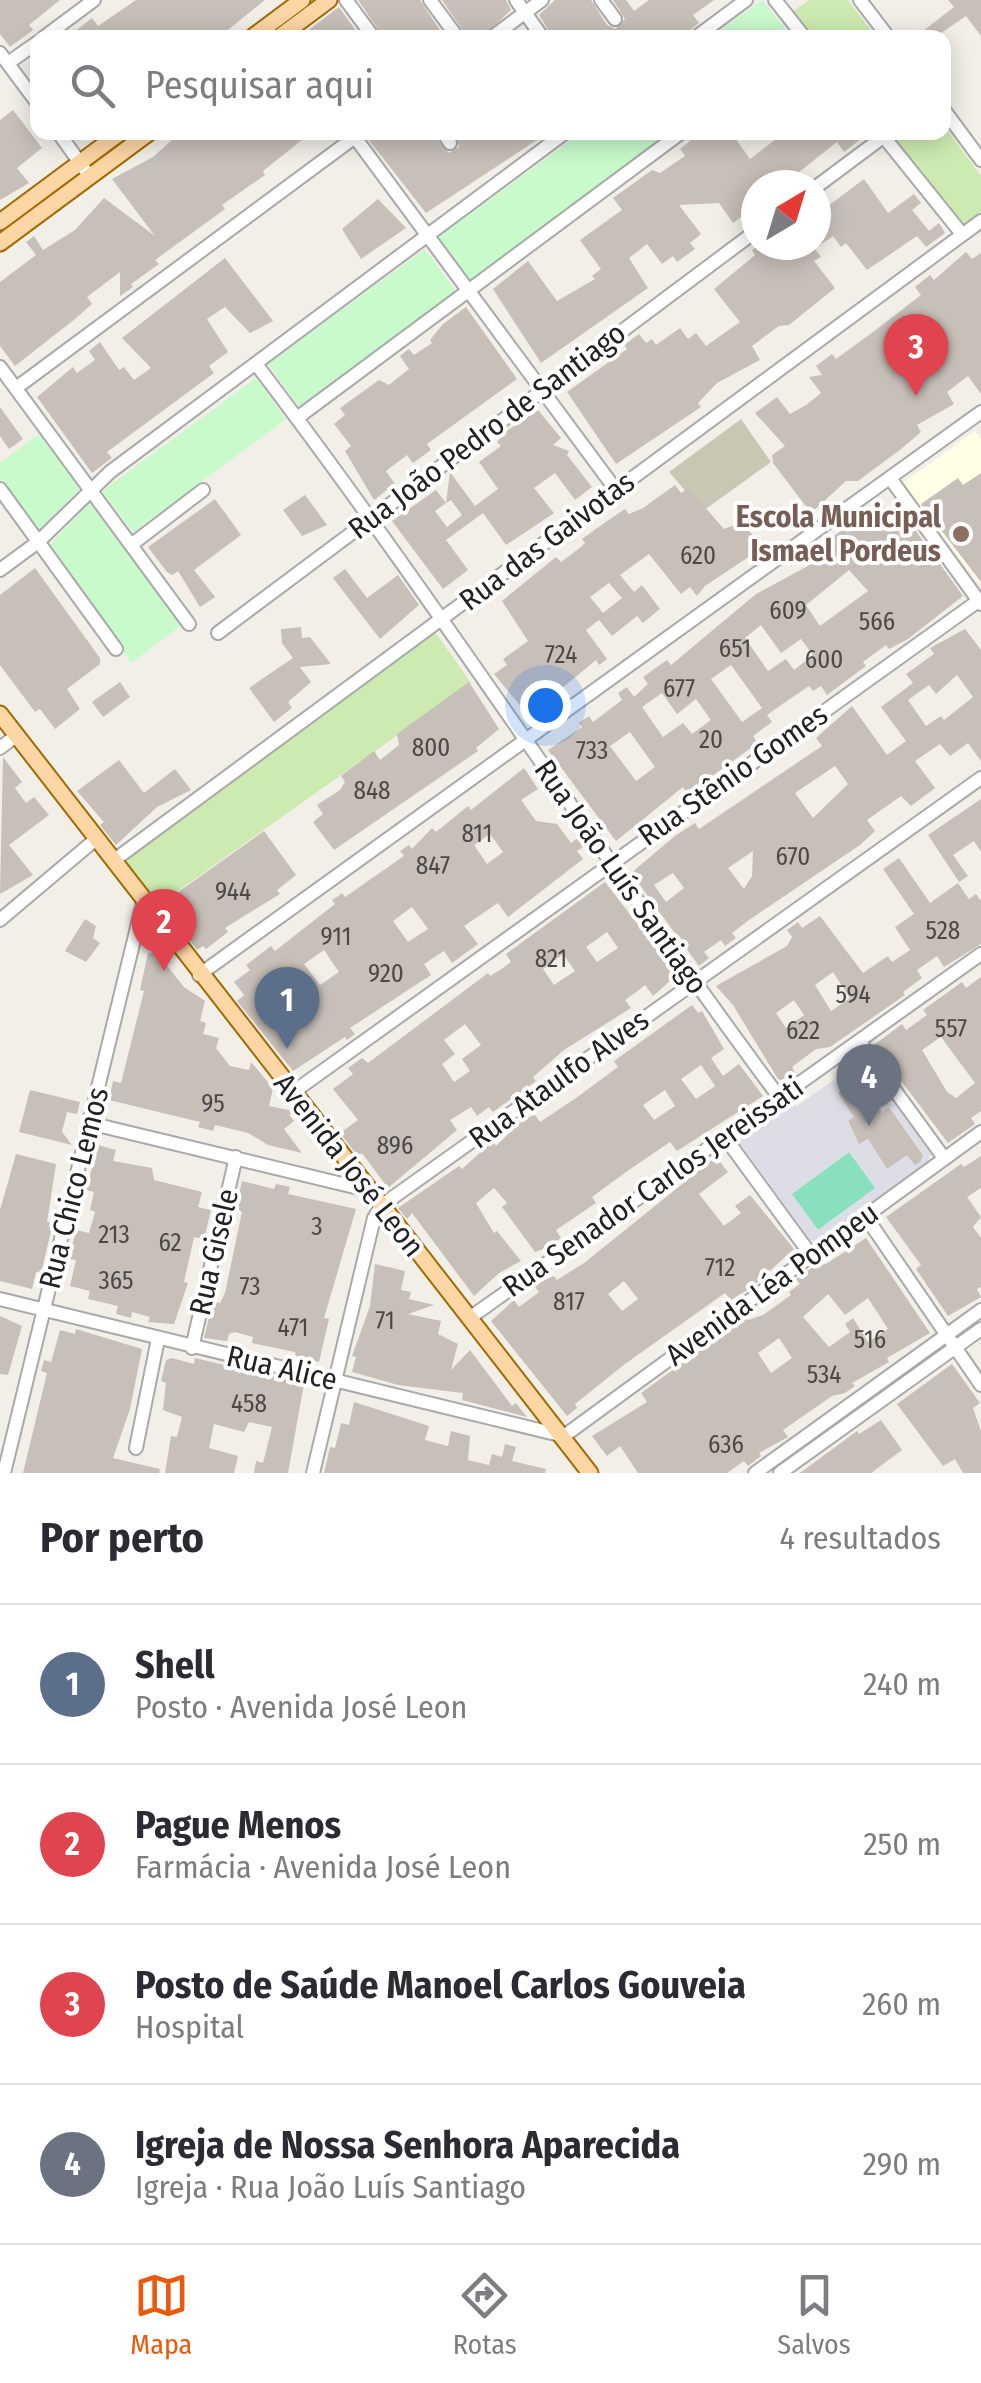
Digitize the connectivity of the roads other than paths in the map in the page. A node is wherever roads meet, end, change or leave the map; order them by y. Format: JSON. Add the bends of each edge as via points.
{"nodes":[{"id":1,"x":94,"y":0,"type":"edge"},
{"id":2,"x":302,"y":0,"type":"edge"},
{"id":3,"x":328,"y":0,"type":"edge"},
{"id":4,"x":346,"y":0,"type":"edge"},
{"id":5,"x":430,"y":0,"type":"edge"},
{"id":6,"x":516,"y":0,"type":"edge"},
{"id":7,"x":542,"y":0,"type":"edge"},
{"id":8,"x":601,"y":0,"type":"edge"},
{"id":9,"x":746,"y":0,"type":"edge"},
{"id":10,"x":797,"y":0,"type":"edge"},
{"id":11,"x":860,"y":0,"type":"edge"},
{"id":12,"x":779,"y":5,"type":"edge"},
{"id":13,"x":525,"y":12,"type":"junction"},
{"id":14,"x":615,"y":19,"type":"dead end"},
{"id":15,"x":54,"y":30,"type":"edge"},
{"id":16,"x":280,"y":30,"type":"edge"},
{"id":17,"x":283,"y":30,"type":"edge"},
{"id":18,"x":368,"y":30,"type":"edge"},
{"id":19,"x":452,"y":30,"type":"edge"},
{"id":20,"x":501,"y":30,"type":"edge"},
{"id":21,"x":537,"y":30,"type":"edge"},
{"id":22,"x":706,"y":30,"type":"edge"},
{"id":23,"x":799,"y":30,"type":"edge"},
{"id":24,"x":883,"y":30,"type":"edge"},
{"id":25,"x":30,"y":45,"type":"edge"},
{"id":26,"x":4,"y":58,"type":"edge"},
{"id":27,"x":30,"y":93,"type":"edge"},
{"id":28,"x":951,"y":119,"type":"edge"},
{"id":29,"x":64,"y":140,"type":"edge"},
{"id":30,"x":113,"y":140,"type":"edge"},
{"id":31,"x":136,"y":140,"type":"edge"},
{"id":32,"x":347,"y":140,"type":"edge"},
{"id":33,"x":359,"y":140,"type":"edge"},
{"id":34,"x":555,"y":140,"type":"edge"},
{"id":35,"x":671,"y":140,"type":"edge"},
{"id":36,"x":875,"y":140,"type":"edge"},
{"id":37,"x":885,"y":140,"type":"edge"},
{"id":38,"x":981,"y":160,"type":"edge"},
{"id":39,"x":85,"y":170,"type":"junction"},
{"id":40,"x":831,"y":175,"type":"edge"},
{"id":41,"x":981,"y":220,"type":"edge"},
{"id":42,"x":0,"y":222,"type":"edge"},
{"id":43,"x":962,"y":234,"type":"junction"},
{"id":44,"x":427,"y":236,"type":"junction"},
{"id":45,"x":741,"y":242,"type":"edge"},
{"id":46,"x":0,"y":244,"type":"edge"},
{"id":47,"x":468,"y":291,"type":"junction"},
{"id":48,"x":256,"y":364,"type":"junction"},
{"id":49,"x":0,"y":367,"type":"edge"},
{"id":50,"x":16,"y":388,"type":"junction"},
{"id":51,"x":542,"y":390,"type":"junction"},
{"id":52,"x":981,"y":412,"type":"edge"},
{"id":53,"x":297,"y":418,"type":"junction"},
{"id":54,"x":890,"y":478,"type":"junction"},
{"id":55,"x":0,"y":489,"type":"edge"},
{"id":56,"x":204,"y":490,"type":"dead end"},
{"id":57,"x":616,"y":490,"type":"junction"},
{"id":58,"x":90,"y":491,"type":"junction"},
{"id":59,"x":371,"y":517,"type":"junction"},
{"id":60,"x":38,"y":542,"type":"junction"},
{"id":61,"x":130,"y":545,"type":"junction"},
{"id":62,"x":0,"y":570,"type":"edge"},
{"id":63,"x":980,"y":601,"type":"edge"},
{"id":64,"x":444,"y":618,"type":"junction"},
{"id":65,"x":190,"y":624,"type":"dead end"},
{"id":66,"x":218,"y":633,"type":"dead end"},
{"id":67,"x":116,"y":649,"type":"dead end"},
{"id":68,"x":0,"y":714,"type":"edge"},
{"id":69,"x":17,"y":735,"type":"junction"},
{"id":70,"x":524,"y":741,"type":"junction"},
{"id":71,"x":0,"y":748,"type":"edge"},
{"id":72,"x":981,"y":778,"type":"edge"},
{"id":73,"x":96,"y":840,"type":"junction"},
{"id":74,"x":113,"y":861,"type":"junction"},
{"id":75,"x":610,"y":862,"type":"junction"},
{"id":76,"x":143,"y":903,"type":"junction"},
{"id":77,"x":0,"y":920,"type":"edge"},
{"id":78,"x":981,"y":954,"type":"edge"},
{"id":79,"x":199,"y":974,"type":"junction"},
{"id":80,"x":694,"y":982,"type":"junction"},
{"id":81,"x":859,"y":1041,"type":"junction"},
{"id":82,"x":292,"y":1092,"type":"junction"},
{"id":83,"x":779,"y":1097,"type":"junction"},
{"id":84,"x":89,"y":1122,"type":"junction"},
{"id":85,"x":981,"y":1132,"type":"edge"},
{"id":86,"x":724,"y":1136,"type":"junction"},
{"id":87,"x":236,"y":1157,"type":"junction"},
{"id":88,"x":944,"y":1158,"type":"junction"},
{"id":89,"x":368,"y":1190,"type":"junction"},
{"id":90,"x":381,"y":1206,"type":"junction"},
{"id":91,"x":866,"y":1217,"type":"junction"},
{"id":92,"x":811,"y":1254,"type":"junction"},
{"id":93,"x":0,"y":1300,"type":"edge"},
{"id":94,"x":981,"y":1310,"type":"edge"},
{"id":95,"x":44,"y":1311,"type":"junction"},
{"id":96,"x":471,"y":1317,"type":"junction"},
{"id":97,"x":981,"y":1329,"type":"edge"},
{"id":98,"x":158,"y":1339,"type":"junction"},
{"id":99,"x":950,"y":1342,"type":"junction"},
{"id":100,"x":192,"y":1348,"type":"junction"},
{"id":101,"x":897,"y":1370,"type":"junction"},
{"id":102,"x":335,"y":1380,"type":"junction"},
{"id":103,"x":905,"y":1384,"type":"junction"},
{"id":104,"x":981,"y":1386,"type":"edge"},
{"id":105,"x":842,"y":1420,"type":"junction"},
{"id":106,"x":564,"y":1436,"type":"junction"},
{"id":107,"x":136,"y":1448,"type":"dead end"},
{"id":108,"x":779,"y":1467,"type":"edge"},
{"id":109,"x":4,"y":1473,"type":"edge"},
{"id":110,"x":313,"y":1473,"type":"edge"},
{"id":111,"x":590,"y":1473,"type":"edge"},
{"id":112,"x":755,"y":1473,"type":"edge"}],
"edges":[{"from":1,"to":15,"type":"street"},
{"from":2,"to":16,"type":"main road"},
{"from":3,"to":17,"type":"main road"},
{"from":4,"to":18,"type":"street"},
{"from":5,"to":19,"type":"street"},
{"from":6,"to":13,"type":"street"},
{"from":7,"to":13,"type":"street"},
{"from":8,"to":14,"type":"street"},
{"from":9,"to":22,"type":"street"},
{"from":10,"to":12,"type":"street"},
{"from":11,"to":24,"type":"street"},
{"from":12,"to":23,"type":"street"},
{"from":13,"to":20,"type":"street"},
{"from":13,"to":21,"type":"street"},
{"from":25,"to":26,"type":"street"},
{"from":26,"to":27,"type":"street"},
{"from":28,"to":38,"type":"street"},
{"from":29,"to":39,"type":"street"},
{"from":30,"to":39,"type":"main road"},
{"from":31,"to":39,"type":"main road"},
{"from":32,"to":50,"type":"street"},
{"from":33,"to":44,"type":"street"},
{"from":34,"to":44,"type":"street"},
{"from":35,"to":47,"type":"street"},
{"from":36,"to":40,"type":"street"},
{"from":37,"to":43,"type":"street"},
{"from":39,"to":42,"type":"main road"},
{"from":39,"to":46,"type":"main road"},
{"from":41,"to":43,"type":"street","name":"Rua das Gaivotas"},
{"from":43,"to":57,"type":"street","name":"Rua das Gaivotas"},
{"from":44,"to":47,"type":"street"},
{"from":44,"to":48,"type":"street"},
{"from":45,"to":51,"type":"street","name":"Rua João Pedro de Santiago"},
{"from":47,"to":51,"type":"street"},
{"from":47,"to":53,"type":"street"},
{"from":48,"to":53,"type":"street","name":"Rua João Luís Santiago"},
{"from":48,"to":58,"type":"street"},
{"from":49,"to":50,"type":"street"},
{"from":50,"to":58,"type":"street"},
{"from":51,"to":57,"type":"street"},
{"from":51,"to":59,"type":"street","name":"Rua João Pedro de Santiago"},
{"from":52,"to":54,"type":"street"},
{"from":53,"to":59,"type":"street","name":"Rua João Luís Santiago"},
{"from":54,"to":63,"type":"street"},
{"from":54,"to":70,"type":"street"},
{"from":55,"to":60,"type":"street"},
{"from":56,"to":61,"type":"street"},
{"from":57,"to":64,"type":"street","name":"Rua das Gaivotas"},
{"from":58,"to":60,"type":"street"},
{"from":58,"to":61,"type":"street"},
{"from":59,"to":64,"type":"street","name":"Rua João Luís Santiago"},
{"from":59,"to":66,"type":"street","name":"Rua João Pedro de Santiago"},
{"from":60,"to":62,"type":"street"},
{"from":60,"to":67,"type":"street"},
{"from":61,"to":65,"type":"street"},
{"from":63,"to":75,"type":"street","name":"Rua Stênio Gomes"},
{"from":64,"to":70,"type":"street","name":"Rua João Luís Santiago"},
{"from":64,"to":74,"type":"street","name":"Rua das Gaivotas"},
{"from":68,"to":69,"type":"main road","name":"Avenida José Leon"},
{"from":69,"to":71,"type":"street"},
{"from":69,"to":73,"type":"main road","name":"Avenida José Leon"},
{"from":70,"to":75,"type":"street","name":"Rua João Luís Santiago"},
{"from":70,"to":79,"type":"street"},
{"from":72,"to":80,"type":"street","name":"Rua Ataulfo Alves"},
{"from":73,"to":74,"type":"main road","name":"Avenida José Leon"},
{"from":73,"to":77,"type":"street"},
{"from":74,"to":76,"type":"main road","name":"Avenida José Leon"},
{"from":75,"to":80,"type":"street","name":"Rua João Luís Santiago"},
{"from":75,"to":82,"type":"street","name":"Rua Stênio Gomes"},
{"from":76,"to":79,"type":"main road","name":"Avenida José Leon"},
{"from":76,"to":84,"type":"street","name":"Rua Chico Lemos"},
{"from":78,"to":81,"type":"street","name":"Rua Senador Carlos Jereissati"},
{"from":79,"to":82,"type":"main road","name":"Avenida José Leon"},
{"from":80,"to":83,"type":"street","name":"Rua João Luís Santiago"},
{"from":80,"to":90,"type":"street","name":"Rua Ataulfo Alves"},
{"from":81,"to":83,"type":"street","name":"Rua Senador Carlos Jereissati"},
{"from":81,"to":88,"type":"street"},
{"from":82,"to":89,"type":"main road","name":"Avenida José Leon"},
{"from":83,"to":86,"type":"street","name":"Rua Senador Carlos Jereissati"},
{"from":84,"to":87,"type":"street"},
{"from":84,"to":95,"type":"street","name":"Rua Chico Lemos"},
{"from":85,"to":88,"type":"street","name":"Avenida Léa Pompeu"},
{"from":86,"to":92,"type":"street"},
{"from":86,"to":96,"type":"street","name":"Rua Senador Carlos Jereissati"},
{"from":87,"to":89,"type":"street"},
{"from":87,"to":100,"type":"street","name":"Rua Gisele"},
{"from":88,"to":91,"type":"street","name":"Avenida Léa Pompeu"},
{"from":89,"to":90,"type":"main road","name":"Avenida José Leon"},
{"from":90,"to":96,"type":"main road","name":"Avenida José Leon"},
{"from":90,"to":102,"type":"street"},
{"from":91,"to":92,"type":"street","name":"Avenida Léa Pompeu"},
{"from":91,"to":99,"type":"street"},
{"from":92,"to":106,"type":"street","name":"Avenida Léa Pompeu"},
{"from":93,"to":95,"type":"street","name":"Rua Alice"},
{"from":94,"to":99,"type":"street"},
{"from":95,"to":98,"type":"street","name":"Rua Alice"},
{"from":95,"to":109,"type":"street","name":"Rua Chico Lemos"},
{"from":96,"to":106,"type":"main road","name":"Avenida José Leon"},
{"from":97,"to":99,"type":"street"},
{"from":98,"to":100,"type":"street","name":"Rua Alice"},
{"from":98,"to":107,"type":"street","name":"Rua Gisele"},
{"from":99,"to":101,"type":"street"},
{"from":99,"to":103,"type":"street"},
{"from":99,"to":104,"type":"street"},
{"from":100,"to":102,"type":"street","name":"Rua Alice"},
{"from":101,"to":103,"type":"street"},
{"from":101,"to":105,"type":"street"},
{"from":102,"to":106,"type":"street","name":"Rua Alice"},
{"from":102,"to":110,"type":"street"},
{"from":103,"to":105,"type":"street"},
{"from":105,"to":108,"type":"street"},
{"from":106,"to":111,"type":"main road","name":"Avenida José Leon"},
{"from":108,"to":112,"type":"street"}]}
